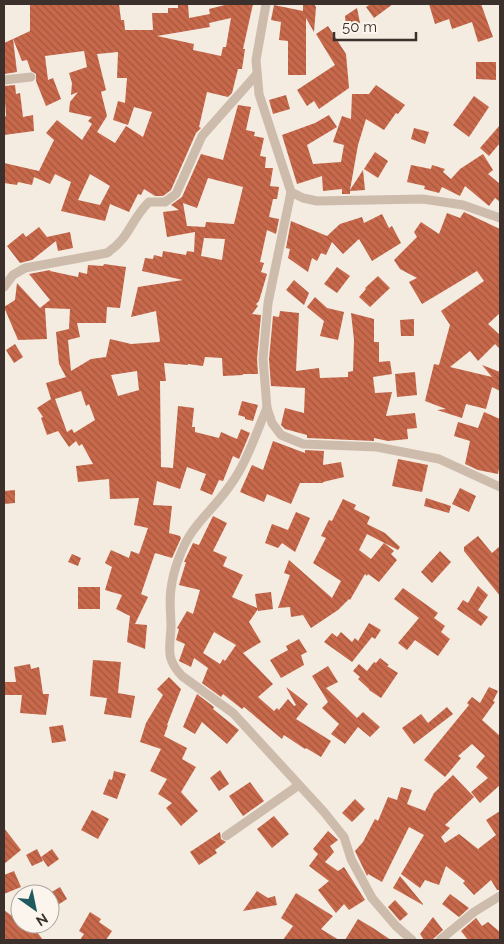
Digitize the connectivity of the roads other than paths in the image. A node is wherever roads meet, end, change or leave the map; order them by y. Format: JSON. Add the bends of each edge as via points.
{"nodes":[{"id":1,"x":266,"y":4,"type":"edge"},
{"id":2,"x":257,"y":74,"type":"junction"},
{"id":3,"x":31,"y":77,"type":"dead end"},
{"id":4,"x":4,"y":80,"type":"edge"},
{"id":5,"x":292,"y":192,"type":"junction"},
{"id":6,"x":500,"y":218,"type":"edge"},
{"id":7,"x":4,"y":287,"type":"edge"},
{"id":8,"x":267,"y":408,"type":"junction"},
{"id":9,"x":500,"y":487,"type":"edge"},
{"id":10,"x":299,"y":785,"type":"junction"},
{"id":11,"x":226,"y":836,"type":"dead end"},
{"id":12,"x":500,"y":896,"type":"edge"},
{"id":13,"x":412,"y":940,"type":"edge"},
{"id":14,"x":440,"y":940,"type":"edge"}],
"edges":[{"from":1,"to":2,"type":"street","via":[[256,60]]},
{"from":2,"to":5,"type":"street","via":[[259,94]]},
{"from":2,"to":7,"type":"street","via":[[202,136],[176,194],[166,202],[149,202],[142,208],[128,234],[117,246],[107,252],[25,268],[13,275]]},
{"from":3,"to":4,"type":"street"},
{"from":5,"to":6,"type":"street","via":[[317,201],[423,200],[463,205]]},
{"from":5,"to":8,"type":"street","via":[[268,303],[263,359]]},
{"from":8,"to":9,"type":"street","via":[[281,435],[303,444],[377,447],[439,459]]},
{"from":8,"to":10,"type":"street","via":[[232,484],[191,533],[181,552],[171,588],[168,649],[182,676],[233,713]]},
{"from":10,"to":11,"type":"street"},
{"from":10,"to":13,"type":"street","via":[[344,837],[351,859],[372,898]]},
{"from":12,"to":14,"type":"street"}]}
